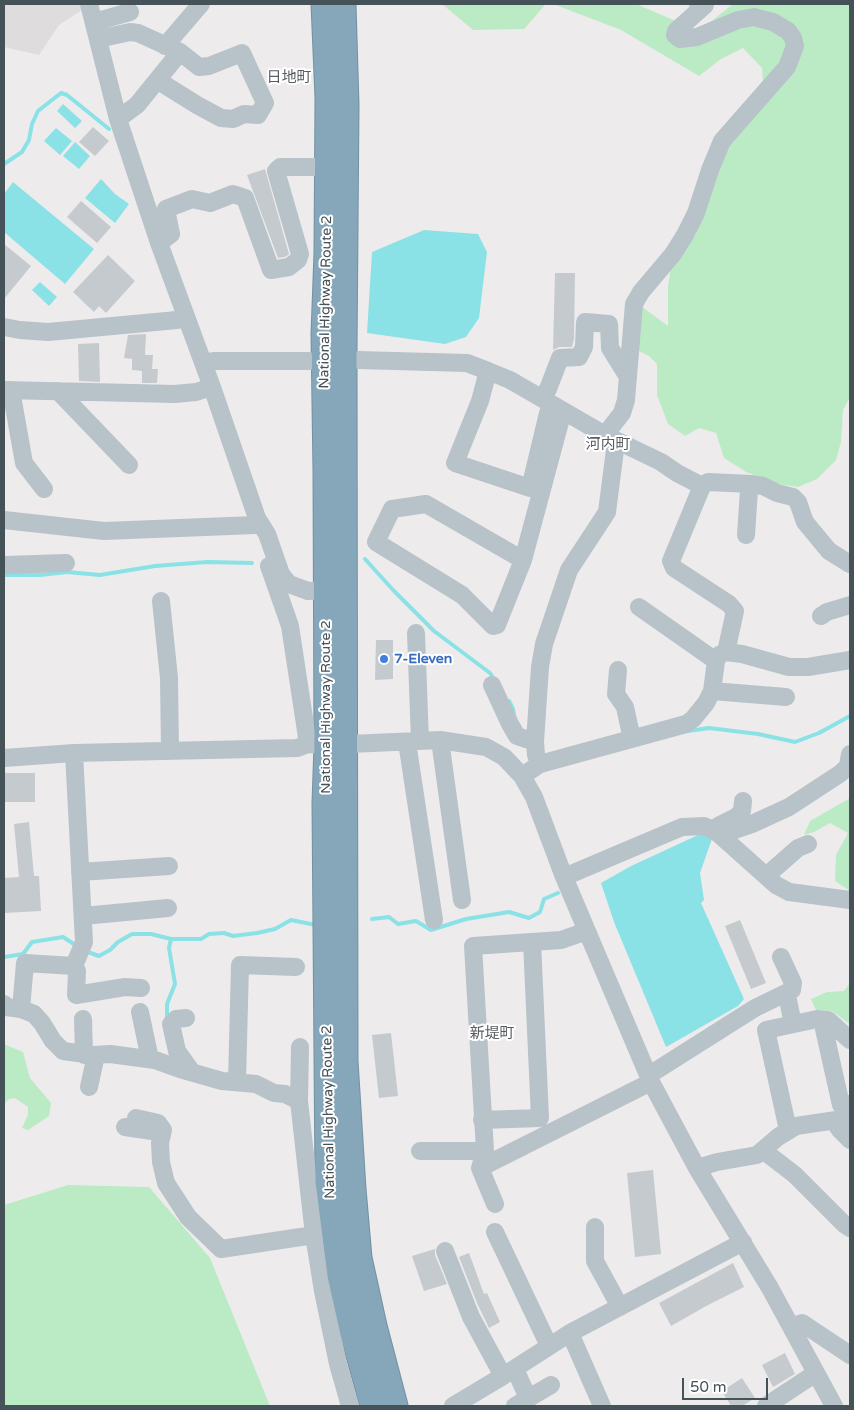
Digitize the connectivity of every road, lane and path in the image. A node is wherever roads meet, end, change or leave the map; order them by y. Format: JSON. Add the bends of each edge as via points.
{"nodes":[{"id":1,"x":89,"y":4,"type":"edge"},
{"id":2,"x":201,"y":4,"type":"edge"},
{"id":3,"x":324,"y":4,"type":"edge"},
{"id":4,"x":343,"y":4,"type":"edge"},
{"id":5,"x":698,"y":4,"type":"edge"},
{"id":6,"x":130,"y":12,"type":"dead end"},
{"id":7,"x":96,"y":31,"type":"junction"},
{"id":8,"x":173,"y":49,"type":"junction"},
{"id":9,"x":157,"y":80,"type":"junction"},
{"id":10,"x":118,"y":119,"type":"junction"},
{"id":11,"x":327,"y":167,"type":"junction"},
{"id":12,"x":159,"y":244,"type":"junction"},
{"id":13,"x":185,"y":317,"type":"junction"},
{"id":14,"x":4,"y":327,"type":"edge"},
{"id":15,"x":358,"y":360,"type":"dead end"},
{"id":16,"x":309,"y":361,"type":"dead end"},
{"id":17,"x":203,"y":363,"type":"junction"},
{"id":18,"x":488,"y":371,"type":"junction"},
{"id":19,"x":628,"y":377,"type":"junction"},
{"id":20,"x":212,"y":387,"type":"junction"},
{"id":21,"x":7,"y":390,"type":"edge"},
{"id":22,"x":58,"y":391,"type":"junction"},
{"id":23,"x":553,"y":405,"type":"junction"},
{"id":24,"x":611,"y":439,"type":"junction"},
{"id":25,"x":129,"y":465,"type":"dead end"},
{"id":26,"x":751,"y":484,"type":"junction"},
{"id":27,"x":702,"y":486,"type":"junction"},
{"id":28,"x":44,"y":489,"type":"dead end"},
{"id":29,"x":4,"y":520,"type":"edge"},
{"id":30,"x":256,"y":522,"type":"junction"},
{"id":31,"x":746,"y":535,"type":"dead end"},
{"id":32,"x":523,"y":560,"type":"junction"},
{"id":33,"x":66,"y":563,"type":"dead end"},
{"id":34,"x":850,"y":564,"type":"edge"},
{"id":35,"x":4,"y":565,"type":"edge"},
{"id":36,"x":336,"y":590,"type":"junction"},
{"id":37,"x":161,"y":602,"type":"dead end"},
{"id":38,"x":850,"y":605,"type":"edge"},
{"id":39,"x":639,"y":607,"type":"dead end"},
{"id":40,"x":821,"y":616,"type":"dead end"},
{"id":41,"x":416,"y":633,"type":"dead end"},
{"id":42,"x":721,"y":656,"type":"junction"},
{"id":43,"x":850,"y":660,"type":"edge"},
{"id":44,"x":618,"y":670,"type":"dead end"},
{"id":45,"x":492,"y":685,"type":"dead end"},
{"id":46,"x":712,"y":691,"type":"junction"},
{"id":47,"x":786,"y":697,"type":"dead end"},
{"id":48,"x":632,"y":739,"type":"junction"},
{"id":49,"x":440,"y":740,"type":"junction"},
{"id":50,"x":413,"y":741,"type":"junction"},
{"id":51,"x":536,"y":742,"type":"junction"},
{"id":52,"x":327,"y":744,"type":"junction"},
{"id":53,"x":170,"y":750,"type":"junction"},
{"id":54,"x":74,"y":752,"type":"junction"},
{"id":55,"x":850,"y":754,"type":"edge"},
{"id":56,"x":4,"y":758,"type":"edge"},
{"id":57,"x":540,"y":764,"type":"junction"},
{"id":58,"x":522,"y":776,"type":"junction"},
{"id":59,"x":743,"y":801,"type":"dead end"},
{"id":60,"x":717,"y":832,"type":"junction"},
{"id":61,"x":808,"y":844,"type":"dead end"},
{"id":62,"x":169,"y":866,"type":"dead end"},
{"id":63,"x":80,"y":872,"type":"junction"},
{"id":64,"x":766,"y":876,"type":"junction"},
{"id":65,"x":564,"y":877,"type":"junction"},
{"id":66,"x":462,"y":900,"type":"dead end"},
{"id":67,"x":850,"y":900,"type":"edge"},
{"id":68,"x":168,"y":908,"type":"dead end"},
{"id":69,"x":82,"y":916,"type":"junction"},
{"id":70,"x":434,"y":920,"type":"dead end"},
{"id":71,"x":587,"y":931,"type":"junction"},
{"id":72,"x":532,"y":942,"type":"junction"},
{"id":73,"x":79,"y":953,"type":"junction"},
{"id":74,"x":781,"y":956,"type":"dead end"},
{"id":75,"x":296,"y":967,"type":"dead end"},
{"id":76,"x":141,"y":988,"type":"dead end"},
{"id":77,"x":785,"y":994,"type":"junction"},
{"id":78,"x":4,"y":1004,"type":"edge"},
{"id":79,"x":21,"y":1009,"type":"junction"},
{"id":80,"x":140,"y":1012,"type":"dead end"},
{"id":81,"x":186,"y":1018,"type":"dead end"},
{"id":82,"x":83,"y":1019,"type":"dead end"},
{"id":83,"x":828,"y":1020,"type":"junction"},
{"id":84,"x":794,"y":1024,"type":"junction"},
{"id":85,"x":850,"y":1040,"type":"edge"},
{"id":86,"x":300,"y":1047,"type":"dead end"},
{"id":87,"x":90,"y":1055,"type":"junction"},
{"id":88,"x":150,"y":1059,"type":"junction"},
{"id":89,"x":192,"y":1072,"type":"junction"},
{"id":90,"x":649,"y":1078,"type":"junction"},
{"id":91,"x":237,"y":1082,"type":"junction"},
{"id":92,"x":89,"y":1087,"type":"dead end"},
{"id":93,"x":299,"y":1101,"type":"junction"},
{"id":94,"x":850,"y":1104,"type":"edge"},
{"id":95,"x":482,"y":1120,"type":"junction"},
{"id":96,"x":842,"y":1120,"type":"edge"},
{"id":97,"x":130,"y":1122,"type":"dead end"},
{"id":98,"x":788,"y":1130,"type":"junction"},
{"id":99,"x":850,"y":1140,"type":"edge"},
{"id":100,"x":764,"y":1150,"type":"junction"},
{"id":101,"x":420,"y":1151,"type":"dead end"},
{"id":102,"x":485,"y":1151,"type":"junction"},
{"id":103,"x":480,"y":1168,"type":"junction"},
{"id":104,"x":697,"y":1168,"type":"junction"},
{"id":105,"x":495,"y":1204,"type":"dead end"},
{"id":106,"x":595,"y":1227,"type":"dead end"},
{"id":107,"x":850,"y":1228,"type":"edge"},
{"id":108,"x":495,"y":1232,"type":"dead end"},
{"id":109,"x":314,"y":1235,"type":"junction"},
{"id":110,"x":743,"y":1242,"type":"junction"},
{"id":111,"x":445,"y":1251,"type":"dead end"},
{"id":112,"x":620,"y":1306,"type":"junction"},
{"id":113,"x":792,"y":1326,"type":"junction"},
{"id":114,"x":570,"y":1333,"type":"junction"},
{"id":115,"x":549,"y":1346,"type":"junction"},
{"id":116,"x":850,"y":1355,"type":"edge"},
{"id":117,"x":509,"y":1373,"type":"junction"},
{"id":118,"x":816,"y":1373,"type":"junction"},
{"id":119,"x":551,"y":1385,"type":"dead end"},
{"id":120,"x":522,"y":1402,"type":"edge"},
{"id":121,"x":461,"y":1404,"type":"edge"},
{"id":122,"x":350,"y":1406,"type":"edge"},
{"id":123,"x":373,"y":1406,"type":"edge"},
{"id":124,"x":395,"y":1406,"type":"edge"},
{"id":125,"x":436,"y":1406,"type":"edge"},
{"id":126,"x":602,"y":1406,"type":"edge"},
{"id":127,"x":766,"y":1406,"type":"edge"},
{"id":128,"x":834,"y":1406,"type":"edge"}],
"edges":[{"from":1,"to":7,"type":"street"},
{"from":2,"to":8,"type":"street"},
{"from":3,"to":11,"type":"highway","name":"National Highway Route 2"},
{"from":4,"to":36,"type":"highway","name":"National Highway Route 2","via":[[346,105],[344,350]]},
{"from":5,"to":19,"type":"street","via":[[705,6],[676,31],[675,35],[680,39],[697,37],[754,17],[773,22],[788,31],[795,46],[787,67],[722,141],[685,235],[634,304]]},
{"from":6,"to":7,"type":"street"},
{"from":7,"to":8,"type":"street","via":[[138,33]]},
{"from":7,"to":10,"type":"street"},
{"from":8,"to":9,"type":"street"},
{"from":8,"to":9,"type":"street","via":[[199,67],[242,53],[265,103],[258,115],[221,118]]},
{"from":9,"to":10,"type":"street","via":[[137,105]]},
{"from":10,"to":12,"type":"street"},
{"from":11,"to":12,"type":"street","via":[[280,167],[276,171],[300,254],[289,267],[271,270],[245,198],[233,194],[210,202],[192,199],[166,209],[171,234]]},
{"from":11,"to":36,"type":"highway","name":"National Highway Route 2","via":[[324,334]]},
{"from":12,"to":13,"type":"street"},
{"from":13,"to":14,"type":"street","via":[[48,332]]},
{"from":13,"to":17,"type":"street"},
{"from":15,"to":18,"type":"street","via":[[467,363]]},
{"from":16,"to":17,"type":"street"},
{"from":17,"to":20,"type":"street"},
{"from":18,"to":23,"type":"street"},
{"from":18,"to":23,"type":"street","via":[[480,401],[455,463],[530,488],[548,413]]},
{"from":19,"to":23,"type":"street","via":[[610,348],[609,324],[585,322],[584,346],[579,357],[560,358],[548,389]]},
{"from":19,"to":24,"type":"street","via":[[626,400]]},
{"from":20,"to":22,"type":"street","via":[[175,394]]},
{"from":20,"to":30,"type":"street"},
{"from":21,"to":22,"type":"street"},
{"from":21,"to":28,"type":"street","via":[[24,463]]},
{"from":22,"to":25,"type":"street"},
{"from":23,"to":24,"type":"street"},
{"from":23,"to":32,"type":"street"},
{"from":24,"to":27,"type":"street","via":[[661,462]]},
{"from":24,"to":51,"type":"street","via":[[615,450],[608,512],[569,570],[544,644]]},
{"from":26,"to":27,"type":"street","via":[[708,482]]},
{"from":26,"to":31,"type":"street"},
{"from":26,"to":34,"type":"street","via":[[798,502],[806,522],[829,551]]},
{"from":27,"to":42,"type":"street","via":[[672,561],[674,568],[735,611]]},
{"from":29,"to":30,"type":"street","via":[[104,531]]},
{"from":30,"to":36,"type":"street","via":[[267,534],[281,574],[289,584],[308,591]]},
{"from":30,"to":52,"type":"street"},
{"from":32,"to":32,"type":"street","via":[[497,625],[493,626],[462,595],[376,542],[392,509],[426,504]]},
{"from":33,"to":35,"type":"street"},
{"from":36,"to":52,"type":"highway","name":"National Highway Route 2"},
{"from":37,"to":53,"type":"street","via":[[169,678]]},
{"from":38,"to":40,"type":"street"},
{"from":39,"to":42,"type":"street"},
{"from":41,"to":50,"type":"street"},
{"from":42,"to":43,"type":"street","via":[[742,654],[789,667]]},
{"from":42,"to":46,"type":"street"},
{"from":44,"to":48,"type":"street","via":[[616,694],[625,707]]},
{"from":45,"to":51,"type":"street","via":[[517,736]]},
{"from":46,"to":47,"type":"street"},
{"from":46,"to":48,"type":"street","via":[[694,719],[686,724]]},
{"from":48,"to":57,"type":"street"},
{"from":49,"to":50,"type":"street"},
{"from":49,"to":58,"type":"street","via":[[486,747],[504,757]]},
{"from":49,"to":66,"type":"street"},
{"from":50,"to":52,"type":"street"},
{"from":50,"to":70,"type":"street"},
{"from":51,"to":57,"type":"street"},
{"from":52,"to":53,"type":"street","via":[[297,748]]},
{"from":52,"to":123,"type":"highway","name":"National Highway Route 2","via":[[328,1181],[340,1276]]},
{"from":52,"to":124,"type":"highway","name":"National Highway Route 2","via":[[359,1258]]},
{"from":53,"to":54,"type":"street"},
{"from":54,"to":56,"type":"street"},
{"from":54,"to":63,"type":"street"},
{"from":55,"to":60,"type":"street","via":[[848,766],[842,773],[789,806],[752,824]]},
{"from":57,"to":58,"type":"street"},
{"from":58,"to":65,"type":"street","via":[[534,797]]},
{"from":59,"to":60,"type":"street","via":[[742,811],[719,825]]},
{"from":60,"to":64,"type":"street"},
{"from":60,"to":65,"type":"street","via":[[704,826],[682,827]]},
{"from":61,"to":64,"type":"street","via":[[798,848]]},
{"from":62,"to":63,"type":"street"},
{"from":63,"to":69,"type":"street"},
{"from":64,"to":67,"type":"street","via":[[789,892]]},
{"from":65,"to":71,"type":"street"},
{"from":68,"to":69,"type":"street"},
{"from":69,"to":73,"type":"street"},
{"from":71,"to":72,"type":"street","via":[[561,940]]},
{"from":71,"to":90,"type":"street"},
{"from":72,"to":95,"type":"street","via":[[473,946]]},
{"from":72,"to":95,"type":"street","via":[[540,1118]]},
{"from":73,"to":76,"type":"street","via":[[76,995],[125,987]]},
{"from":73,"to":79,"type":"street","via":[[24,963]]},
{"from":74,"to":77,"type":"street","via":[[793,983],[792,990]]},
{"from":75,"to":91,"type":"street","via":[[240,965]]},
{"from":77,"to":84,"type":"street"},
{"from":77,"to":90,"type":"street","via":[[755,1008]]},
{"from":78,"to":79,"type":"street","via":[[6,1008]]},
{"from":79,"to":87,"type":"street","via":[[34,1014],[63,1051]]},
{"from":80,"to":88,"type":"street"},
{"from":81,"to":89,"type":"street","via":[[176,1019],[171,1024],[178,1052]]},
{"from":82,"to":87,"type":"street"},
{"from":83,"to":84,"type":"street"},
{"from":83,"to":85,"type":"street"},
{"from":83,"to":94,"type":"street","via":[[824,1029],[841,1105]]},
{"from":84,"to":98,"type":"street","via":[[766,1030]]},
{"from":86,"to":93,"type":"street"},
{"from":87,"to":88,"type":"street"},
{"from":87,"to":92,"type":"street"},
{"from":88,"to":89,"type":"street"},
{"from":89,"to":91,"type":"street"},
{"from":90,"to":103,"type":"street"},
{"from":90,"to":104,"type":"street"},
{"from":91,"to":93,"type":"street","via":[[256,1084]]},
{"from":93,"to":109,"type":"street"},
{"from":95,"to":102,"type":"street"},
{"from":96,"to":98,"type":"street"},
{"from":96,"to":99,"type":"street","via":[[840,1130]]},
{"from":97,"to":109,"type":"street","via":[[158,1123],[163,1130],[161,1162],[166,1183],[188,1216],[221,1249]]},
{"from":98,"to":100,"type":"street"},
{"from":100,"to":104,"type":"street","via":[[757,1155]]},
{"from":100,"to":107,"type":"street"},
{"from":101,"to":102,"type":"street"},
{"from":102,"to":103,"type":"street"},
{"from":103,"to":105,"type":"street"},
{"from":104,"to":110,"type":"street"},
{"from":106,"to":112,"type":"street","via":[[595,1261]]},
{"from":108,"to":115,"type":"street"},
{"from":109,"to":122,"type":"street","via":[[332,1338]]},
{"from":110,"to":112,"type":"street"},
{"from":110,"to":113,"type":"street"},
{"from":111,"to":117,"type":"street","via":[[471,1317]]},
{"from":112,"to":114,"type":"street"},
{"from":113,"to":116,"type":"street","via":[[802,1323]]},
{"from":113,"to":118,"type":"street"},
{"from":114,"to":115,"type":"street"},
{"from":114,"to":126,"type":"street"},
{"from":115,"to":117,"type":"street"},
{"from":117,"to":120,"type":"street"},
{"from":117,"to":121,"type":"street"},
{"from":118,"to":127,"type":"street"},
{"from":118,"to":128,"type":"street"},
{"from":119,"to":120,"type":"street"},
{"from":121,"to":125,"type":"street","via":[[460,1394]]}]}
